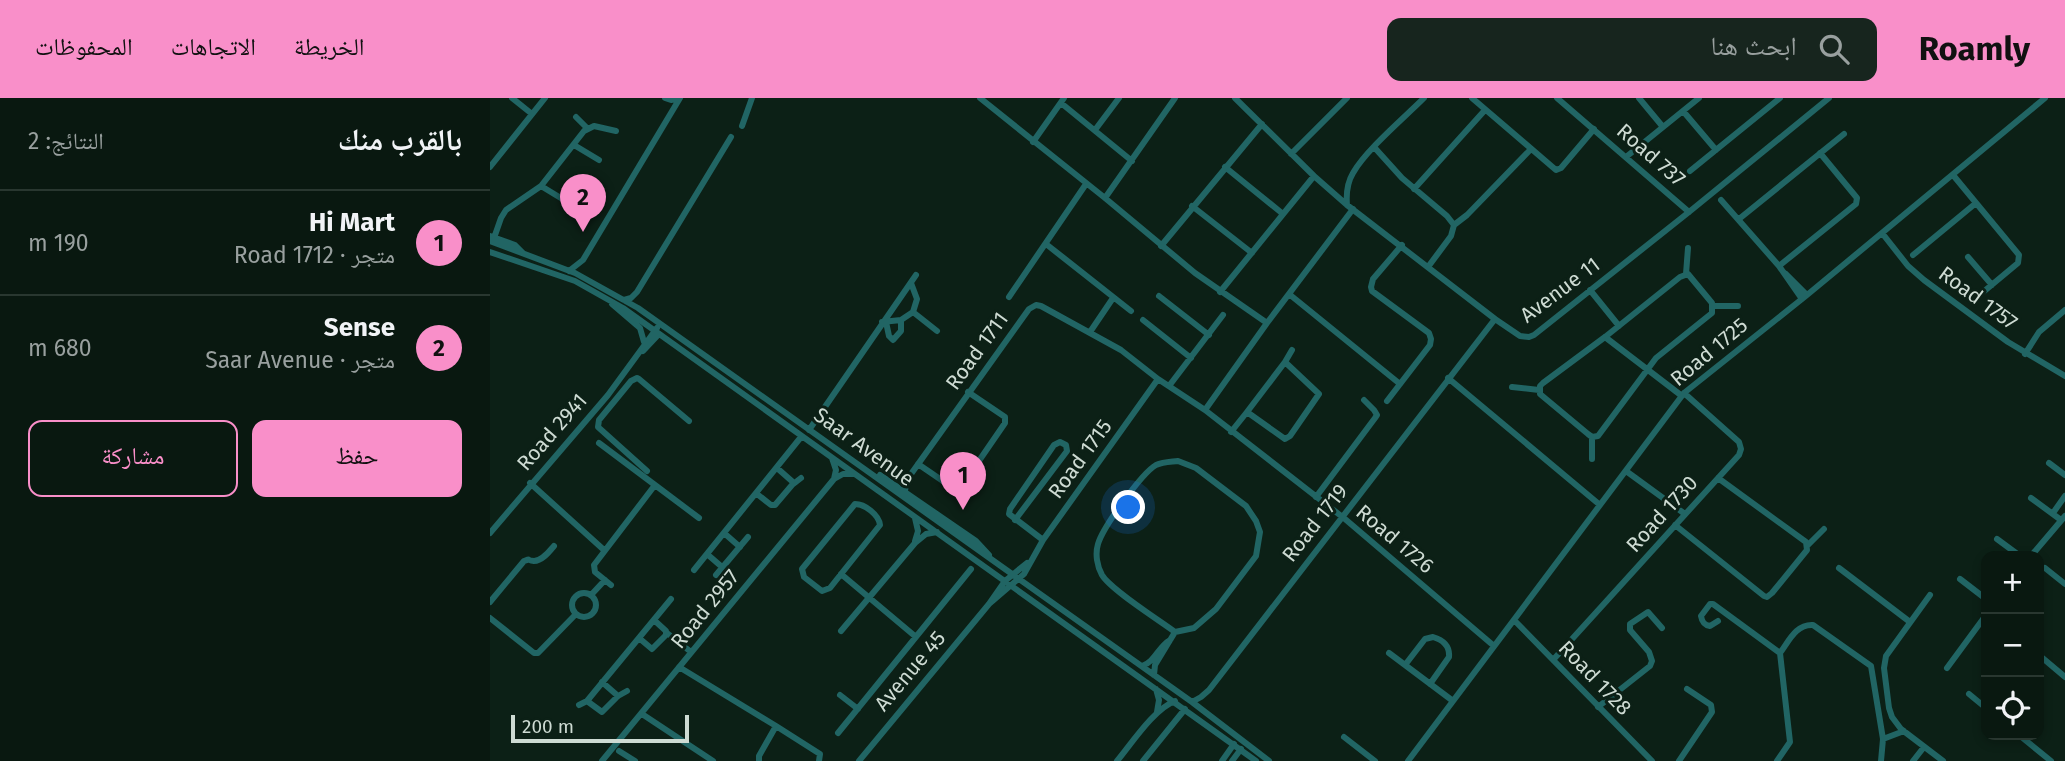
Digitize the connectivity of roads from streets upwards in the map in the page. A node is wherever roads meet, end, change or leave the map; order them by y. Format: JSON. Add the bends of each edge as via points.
{"nodes":[{"id":1,"x":512,"y":98,"type":"edge"},
{"id":2,"x":545,"y":98,"type":"edge"},
{"id":3,"x":665,"y":98,"type":"edge"},
{"id":4,"x":679,"y":98,"type":"edge"},
{"id":5,"x":752,"y":98,"type":"edge"},
{"id":6,"x":980,"y":98,"type":"edge"},
{"id":7,"x":1119,"y":98,"type":"edge"},
{"id":8,"x":1175,"y":98,"type":"edge"},
{"id":9,"x":1235,"y":98,"type":"edge"},
{"id":10,"x":1348,"y":98,"type":"edge"},
{"id":11,"x":1424,"y":98,"type":"edge"},
{"id":12,"x":1472,"y":98,"type":"edge"},
{"id":13,"x":1557,"y":98,"type":"edge"},
{"id":14,"x":1639,"y":98,"type":"edge"},
{"id":15,"x":1699,"y":98,"type":"edge"},
{"id":16,"x":1780,"y":98,"type":"edge"},
{"id":17,"x":1829,"y":98,"type":"edge"},
{"id":18,"x":2045,"y":98,"type":"edge"},
{"id":19,"x":1063,"y":100,"type":"edge"},
{"id":20,"x":988,"y":101,"type":"edge"},
{"id":21,"x":1485,"y":110,"type":"junction"},
{"id":22,"x":1683,"y":111,"type":"junction"},
{"id":23,"x":532,"y":114,"type":"junction"},
{"id":24,"x":576,"y":117,"type":"dead end"},
{"id":25,"x":1262,"y":124,"type":"junction"},
{"id":26,"x":742,"y":126,"type":"dead end"},
{"id":27,"x":1663,"y":127,"type":"junction"},
{"id":28,"x":587,"y":128,"type":"junction"},
{"id":29,"x":1095,"y":130,"type":"junction"},
{"id":30,"x":1594,"y":130,"type":"junction"},
{"id":31,"x":616,"y":131,"type":"dead end"},
{"id":32,"x":1844,"y":134,"type":"dead end"},
{"id":33,"x":730,"y":137,"type":"dead end"},
{"id":34,"x":1033,"y":142,"type":"junction"},
{"id":35,"x":574,"y":145,"type":"junction"},
{"id":36,"x":1374,"y":147,"type":"junction"},
{"id":37,"x":1531,"y":149,"type":"junction"},
{"id":38,"x":1716,"y":150,"type":"junction"},
{"id":39,"x":1290,"y":153,"type":"junction"},
{"id":40,"x":1820,"y":153,"type":"junction"},
{"id":41,"x":1626,"y":157,"type":"junction"},
{"id":42,"x":599,"y":160,"type":"dead end"},
{"id":43,"x":1132,"y":161,"type":"junction"},
{"id":44,"x":491,"y":163,"type":"edge"},
{"id":45,"x":1226,"y":167,"type":"junction"},
{"id":46,"x":1690,"y":171,"type":"dead end"},
{"id":47,"x":1953,"y":175,"type":"junction"},
{"id":48,"x":1314,"y":176,"type":"junction"},
{"id":49,"x":1086,"y":184,"type":"junction"},
{"id":50,"x":541,"y":186,"type":"junction"},
{"id":51,"x":1414,"y":189,"type":"junction"},
{"id":52,"x":1105,"y":198,"type":"junction"},
{"id":53,"x":1721,"y":200,"type":"dead end"},
{"id":54,"x":569,"y":203,"type":"dead end"},
{"id":55,"x":1976,"y":203,"type":"junction"},
{"id":56,"x":1192,"y":206,"type":"junction"},
{"id":57,"x":1350,"y":207,"type":"junction"},
{"id":58,"x":1689,"y":212,"type":"junction"},
{"id":59,"x":1283,"y":214,"type":"junction"},
{"id":60,"x":1739,"y":219,"type":"junction"},
{"id":61,"x":1454,"y":225,"type":"junction"},
{"id":62,"x":1882,"y":233,"type":"junction"},
{"id":63,"x":491,"y":239,"type":"edge"},
{"id":64,"x":1046,"y":244,"type":"junction"},
{"id":65,"x":1402,"y":245,"type":"junction"},
{"id":66,"x":1161,"y":246,"type":"junction"},
{"id":67,"x":1689,"y":248,"type":"dead end"},
{"id":68,"x":490,"y":252,"type":"edge"},
{"id":69,"x":1252,"y":253,"type":"junction"},
{"id":70,"x":1913,"y":255,"type":"dead end"},
{"id":71,"x":1968,"y":257,"type":"dead end"},
{"id":72,"x":583,"y":260,"type":"junction"},
{"id":73,"x":1779,"y":266,"type":"junction"},
{"id":74,"x":1428,"y":267,"type":"junction"},
{"id":75,"x":569,"y":271,"type":"junction"},
{"id":76,"x":1686,"y":274,"type":"junction"},
{"id":77,"x":916,"y":275,"type":"dead end"},
{"id":78,"x":588,"y":279,"type":"junction"},
{"id":79,"x":911,"y":283,"type":"junction"},
{"id":80,"x":1992,"y":285,"type":"junction"},
{"id":81,"x":1590,"y":290,"type":"junction"},
{"id":82,"x":638,"y":292,"type":"junction"},
{"id":83,"x":1220,"y":292,"type":"junction"},
{"id":84,"x":1289,"y":295,"type":"junction"},
{"id":85,"x":1159,"y":296,"type":"dead end"},
{"id":86,"x":1009,"y":297,"type":"dead end"},
{"id":87,"x":1804,"y":297,"type":"junction"},
{"id":88,"x":1114,"y":298,"type":"junction"},
{"id":89,"x":1976,"y":298,"type":"dead end"},
{"id":90,"x":609,"y":299,"type":"junction"},
{"id":91,"x":624,"y":300,"type":"junction"},
{"id":92,"x":1713,"y":306,"type":"junction"},
{"id":93,"x":1738,"y":306,"type":"dead end"},
{"id":94,"x":638,"y":308,"type":"junction"},
{"id":95,"x":1131,"y":311,"type":"dead end"},
{"id":96,"x":913,"y":313,"type":"junction"},
{"id":97,"x":1223,"y":315,"type":"dead end"},
{"id":98,"x":2063,"y":315,"type":"edge"},
{"id":99,"x":1496,"y":319,"type":"junction"},
{"id":100,"x":901,"y":320,"type":"junction"},
{"id":101,"x":1143,"y":320,"type":"dead end"},
{"id":102,"x":884,"y":322,"type":"junction"},
{"id":103,"x":1267,"y":323,"type":"junction"},
{"id":104,"x":662,"y":326,"type":"junction"},
{"id":105,"x":1619,"y":326,"type":"junction"},
{"id":106,"x":937,"y":331,"type":"dead end"},
{"id":107,"x":1090,"y":332,"type":"junction"},
{"id":108,"x":656,"y":333,"type":"junction"},
{"id":109,"x":1209,"y":335,"type":"junction"},
{"id":110,"x":1605,"y":337,"type":"junction"},
{"id":111,"x":644,"y":344,"type":"junction"},
{"id":112,"x":1292,"y":350,"type":"dead end"},
{"id":113,"x":638,"y":354,"type":"junction"},
{"id":114,"x":2025,"y":354,"type":"junction"},
{"id":115,"x":1191,"y":358,"type":"junction"},
{"id":116,"x":1285,"y":362,"type":"junction"},
{"id":117,"x":1648,"y":370,"type":"junction"},
{"id":118,"x":2065,"y":376,"type":"edge"},
{"id":119,"x":1448,"y":378,"type":"junction"},
{"id":120,"x":1158,"y":379,"type":"junction"},
{"id":121,"x":1400,"y":384,"type":"junction"},
{"id":122,"x":1169,"y":386,"type":"junction"},
{"id":123,"x":1512,"y":387,"type":"dead end"},
{"id":124,"x":1539,"y":390,"type":"junction"},
{"id":125,"x":968,"y":392,"type":"junction"},
{"id":126,"x":1683,"y":394,"type":"junction"},
{"id":127,"x":608,"y":395,"type":"junction"},
{"id":128,"x":1364,"y":400,"type":"dead end"},
{"id":129,"x":615,"y":401,"type":"junction"},
{"id":130,"x":1387,"y":401,"type":"dead end"},
{"id":131,"x":1205,"y":410,"type":"junction"},
{"id":132,"x":1247,"y":412,"type":"junction"},
{"id":133,"x":689,"y":421,"type":"dead end"},
{"id":134,"x":809,"y":430,"type":"junction"},
{"id":135,"x":1231,"y":432,"type":"junction"},
{"id":136,"x":802,"y":437,"type":"junction"},
{"id":137,"x":1592,"y":437,"type":"junction"},
{"id":138,"x":599,"y":443,"type":"dead end"},
{"id":139,"x":832,"y":457,"type":"junction"},
{"id":140,"x":1591,"y":459,"type":"dead end"},
{"id":141,"x":2049,"y":463,"type":"dead end"},
{"id":142,"x":918,"y":464,"type":"junction"},
{"id":143,"x":777,"y":468,"type":"junction"},
{"id":144,"x":647,"y":471,"type":"dead end"},
{"id":145,"x":1626,"y":471,"type":"junction"},
{"id":146,"x":856,"y":474,"type":"junction"},
{"id":147,"x":871,"y":474,"type":"junction"},
{"id":148,"x":2065,"y":475,"type":"edge"},
{"id":149,"x":801,"y":478,"type":"dead end"},
{"id":150,"x":1718,"y":478,"type":"junction"},
{"id":151,"x":834,"y":479,"type":"junction"},
{"id":152,"x":906,"y":481,"type":"junction"},
{"id":153,"x":794,"y":483,"type":"junction"},
{"id":154,"x":530,"y":484,"type":"junction"},
{"id":155,"x":655,"y":485,"type":"junction"},
{"id":156,"x":895,"y":485,"type":"junction"},
{"id":157,"x":905,"y":492,"type":"junction"},
{"id":158,"x":757,"y":494,"type":"junction"},
{"id":159,"x":2065,"y":496,"type":"edge"},
{"id":160,"x":1316,"y":497,"type":"junction"},
{"id":161,"x":2031,"y":498,"type":"dead end"},
{"id":162,"x":1600,"y":505,"type":"junction"},
{"id":163,"x":2053,"y":513,"type":"junction"},
{"id":164,"x":1685,"y":514,"type":"junction"},
{"id":165,"x":915,"y":517,"type":"junction"},
{"id":166,"x":1342,"y":517,"type":"junction"},
{"id":167,"x":699,"y":518,"type":"dead end"},
{"id":168,"x":2063,"y":518,"type":"edge"},
{"id":169,"x":1015,"y":520,"type":"junction"},
{"id":170,"x":1675,"y":525,"type":"junction"},
{"id":171,"x":1824,"y":529,"type":"dead end"},
{"id":172,"x":937,"y":532,"type":"junction"},
{"id":173,"x":490,"y":533,"type":"edge"},
{"id":174,"x":724,"y":533,"type":"junction"},
{"id":175,"x":748,"y":537,"type":"dead end"},
{"id":176,"x":1997,"y":538,"type":"dead end"},
{"id":177,"x":1043,"y":540,"type":"junction"},
{"id":178,"x":915,"y":542,"type":"junction"},
{"id":179,"x":1807,"y":546,"type":"junction"},
{"id":180,"x":554,"y":547,"type":"dead end"},
{"id":181,"x":740,"y":547,"type":"junction"},
{"id":182,"x":604,"y":550,"type":"junction"},
{"id":183,"x":2014,"y":551,"type":"edge"},
{"id":184,"x":2035,"y":551,"type":"edge"},
{"id":185,"x":707,"y":554,"type":"junction"},
{"id":186,"x":995,"y":562,"type":"junction"},
{"id":187,"x":722,"y":567,"type":"junction"},
{"id":188,"x":1839,"y":568,"type":"dead end"},
{"id":189,"x":2045,"y":568,"type":"dead end"},
{"id":190,"x":971,"y":569,"type":"dead end"},
{"id":191,"x":694,"y":570,"type":"dead end"},
{"id":192,"x":841,"y":574,"type":"junction"},
{"id":193,"x":716,"y":575,"type":"dead end"},
{"id":194,"x":1015,"y":576,"type":"junction"},
{"id":195,"x":1960,"y":579,"type":"dead end"},
{"id":196,"x":605,"y":580,"type":"junction"},
{"id":197,"x":1008,"y":583,"type":"junction"},
{"id":198,"x":490,"y":584,"type":"edge"},
{"id":199,"x":2065,"y":584,"type":"edge"},
{"id":200,"x":611,"y":585,"type":"dead end"},
{"id":201,"x":498,"y":590,"type":"junction"},
{"id":202,"x":591,"y":595,"type":"junction"},
{"id":203,"x":1930,"y":595,"type":"dead end"},
{"id":204,"x":1981,"y":595,"type":"edge"},
{"id":205,"x":868,"y":597,"type":"junction"},
{"id":206,"x":671,"y":599,"type":"dead end"},
{"id":207,"x":490,"y":602,"type":"edge"},
{"id":208,"x":576,"y":614,"type":"junction"},
{"id":209,"x":490,"y":618,"type":"edge"},
{"id":210,"x":654,"y":620,"type":"junction"},
{"id":211,"x":1514,"y":620,"type":"junction"},
{"id":212,"x":1718,"y":621,"type":"dead end"},
{"id":213,"x":1910,"y":622,"type":"junction"},
{"id":214,"x":1981,"y":622,"type":"edge"},
{"id":215,"x":1662,"y":628,"type":"dead end"},
{"id":216,"x":841,"y":631,"type":"dead end"},
{"id":217,"x":1175,"y":632,"type":"junction"},
{"id":218,"x":667,"y":633,"type":"junction"},
{"id":219,"x":916,"y":637,"type":"junction"},
{"id":220,"x":639,"y":638,"type":"junction"},
{"id":221,"x":1170,"y":640,"type":"junction"},
{"id":222,"x":1493,"y":646,"type":"junction"},
{"id":223,"x":691,"y":652,"type":"junction"},
{"id":224,"x":1389,"y":653,"type":"dead end"},
{"id":225,"x":1780,"y":653,"type":"junction"},
{"id":226,"x":2044,"y":659,"type":"edge"},
{"id":227,"x":1553,"y":660,"type":"junction"},
{"id":228,"x":1405,"y":665,"type":"junction"},
{"id":229,"x":1142,"y":666,"type":"junction"},
{"id":230,"x":679,"y":667,"type":"junction"},
{"id":231,"x":1947,"y":668,"type":"dead end"},
{"id":232,"x":1154,"y":676,"type":"junction"},
{"id":233,"x":2065,"y":677,"type":"edge"},
{"id":234,"x":602,"y":682,"type":"junction"},
{"id":235,"x":1430,"y":684,"type":"junction"},
{"id":236,"x":1155,"y":687,"type":"junction"},
{"id":237,"x":1687,"y":689,"type":"dead end"},
{"id":238,"x":1209,"y":690,"type":"junction"},
{"id":239,"x":627,"y":691,"type":"dead end"},
{"id":240,"x":1969,"y":694,"type":"dead end"},
{"id":241,"x":840,"y":695,"type":"dead end"},
{"id":242,"x":618,"y":696,"type":"junction"},
{"id":243,"x":587,"y":701,"type":"junction"},
{"id":244,"x":1175,"y":701,"type":"junction"},
{"id":245,"x":1453,"y":701,"type":"junction"},
{"id":246,"x":1192,"y":702,"type":"junction"},
{"id":247,"x":1981,"y":704,"type":"edge"},
{"id":248,"x":579,"y":705,"type":"dead end"},
{"id":249,"x":1598,"y":707,"type":"junction"},
{"id":250,"x":858,"y":709,"type":"junction"},
{"id":251,"x":1185,"y":709,"type":"junction"},
{"id":252,"x":1205,"y":712,"type":"junction"},
{"id":253,"x":642,"y":714,"type":"junction"},
{"id":254,"x":1156,"y":714,"type":"junction"},
{"id":255,"x":1897,"y":724,"type":"junction"},
{"id":256,"x":776,"y":726,"type":"junction"},
{"id":257,"x":1882,"y":728,"type":"junction"},
{"id":258,"x":1904,"y":731,"type":"junction"},
{"id":259,"x":838,"y":733,"type":"dead end"},
{"id":260,"x":1344,"y":737,"type":"dead end"},
{"id":261,"x":1883,"y":739,"type":"junction"},
{"id":262,"x":2025,"y":740,"type":"edge"},
{"id":263,"x":1234,"y":744,"type":"junction"},
{"id":264,"x":1924,"y":747,"type":"junction"},
{"id":265,"x":1241,"y":750,"type":"junction"},
{"id":266,"x":619,"y":751,"type":"dead end"},
{"id":267,"x":602,"y":761,"type":"edge"},
{"id":268,"x":635,"y":761,"type":"edge"},
{"id":269,"x":713,"y":761,"type":"edge"},
{"id":270,"x":759,"y":761,"type":"edge"},
{"id":271,"x":819,"y":761,"type":"edge"},
{"id":272,"x":859,"y":761,"type":"edge"},
{"id":273,"x":1117,"y":761,"type":"edge"},
{"id":274,"x":1143,"y":761,"type":"edge"},
{"id":275,"x":1222,"y":761,"type":"edge"},
{"id":276,"x":1232,"y":761,"type":"edge"},
{"id":277,"x":1256,"y":761,"type":"edge"},
{"id":278,"x":1269,"y":761,"type":"edge"},
{"id":279,"x":1375,"y":761,"type":"edge"},
{"id":280,"x":1408,"y":761,"type":"edge"},
{"id":281,"x":1652,"y":761,"type":"edge"},
{"id":282,"x":1679,"y":761,"type":"edge"},
{"id":283,"x":1777,"y":761,"type":"edge"},
{"id":284,"x":1881,"y":761,"type":"edge"},
{"id":285,"x":1913,"y":761,"type":"edge"},
{"id":286,"x":1943,"y":761,"type":"edge"},
{"id":287,"x":2051,"y":761,"type":"edge"}],
"edges":[{"from":1,"to":23,"type":"street"},
{"from":2,"to":23,"type":"street"},
{"from":3,"to":4,"type":"street"},
{"from":4,"to":72,"type":"street"},
{"from":5,"to":26,"type":"street"},
{"from":6,"to":20,"type":"street"},
{"from":7,"to":29,"type":"street"},
{"from":8,"to":43,"type":"street"},
{"from":9,"to":25,"type":"street","name":"Avenue 11"},
{"from":10,"to":39,"type":"street"},
{"from":11,"to":36,"type":"street"},
{"from":12,"to":21,"type":"street"},
{"from":13,"to":30,"type":"street","name":"Road 737"},
{"from":14,"to":27,"type":"street"},
{"from":15,"to":22,"type":"street"},
{"from":16,"to":38,"type":"street"},
{"from":17,"to":58,"type":"street","name":"Avenue 11"},
{"from":18,"to":47,"type":"street","name":"Road 1725"},
{"from":19,"to":29,"type":"street"},
{"from":19,"to":34,"type":"street"},
{"from":20,"to":34,"type":"street"},
{"from":21,"to":37,"type":"street"},
{"from":21,"to":51,"type":"street"},
{"from":22,"to":27,"type":"street"},
{"from":22,"to":38,"type":"street"},
{"from":23,"to":44,"type":"street"},
{"from":24,"to":28,"type":"street"},
{"from":25,"to":39,"type":"street","name":"Avenue 11"},
{"from":25,"to":45,"type":"street"},
{"from":27,"to":41,"type":"street"},
{"from":28,"to":31,"type":"street"},
{"from":28,"to":35,"type":"street"},
{"from":29,"to":43,"type":"street"},
{"from":30,"to":37,"type":"street","via":[[1559,169]]},
{"from":30,"to":41,"type":"street","name":"Road 737"},
{"from":32,"to":40,"type":"street"},
{"from":33,"to":82,"type":"street"},
{"from":34,"to":49,"type":"street"},
{"from":35,"to":42,"type":"street"},
{"from":35,"to":50,"type":"street"},
{"from":36,"to":51,"type":"street"},
{"from":36,"to":57,"type":"street","via":[[1347,187]]},
{"from":37,"to":61,"type":"street"},
{"from":38,"to":46,"type":"street"},
{"from":39,"to":48,"type":"street","name":"Avenue 11"},
{"from":40,"to":60,"type":"street"},
{"from":40,"to":73,"type":"street","via":[[1857,198],[1856,204]]},
{"from":41,"to":58,"type":"street","name":"Road 737"},
{"from":43,"to":52,"type":"street"},
{"from":45,"to":56,"type":"street"},
{"from":45,"to":59,"type":"street"},
{"from":47,"to":55,"type":"street"},
{"from":47,"to":62,"type":"street","name":"Road 1725"},
{"from":48,"to":57,"type":"street","name":"Avenue 11"},
{"from":48,"to":59,"type":"street"},
{"from":49,"to":52,"type":"street"},
{"from":49,"to":64,"type":"street"},
{"from":50,"to":54,"type":"street"},
{"from":50,"to":63,"type":"street","via":[[506,210]]},
{"from":51,"to":61,"type":"street"},
{"from":52,"to":66,"type":"street"},
{"from":53,"to":60,"type":"street"},
{"from":55,"to":70,"type":"street"},
{"from":55,"to":80,"type":"street","via":[[2020,259]]},
{"from":56,"to":66,"type":"street"},
{"from":56,"to":69,"type":"street"},
{"from":57,"to":65,"type":"street","name":"Avenue 11"},
{"from":57,"to":84,"type":"street"},
{"from":58,"to":81,"type":"street","name":"Avenue 11"},
{"from":59,"to":69,"type":"street"},
{"from":60,"to":73,"type":"street"},
{"from":61,"to":74,"type":"street"},
{"from":62,"to":87,"type":"street","name":"Road 1725"},
{"from":62,"to":114,"type":"street","name":"Road 1757","via":[[1918,276]]},
{"from":63,"to":75,"type":"street","name":"Saar Avenue"},
{"from":64,"to":86,"type":"street"},
{"from":64,"to":88,"type":"street"},
{"from":65,"to":74,"type":"street","name":"Avenue 11"},
{"from":65,"to":121,"type":"street","via":[[1371,287],[1431,339]]},
{"from":66,"to":83,"type":"street"},
{"from":67,"to":76,"type":"street"},
{"from":68,"to":90,"type":"street","name":"Saar Avenue","via":[[561,276]]},
{"from":69,"to":83,"type":"street"},
{"from":71,"to":80,"type":"street"},
{"from":72,"to":75,"type":"street"},
{"from":72,"to":78,"type":"street"},
{"from":73,"to":87,"type":"street"},
{"from":74,"to":99,"type":"street","name":"Avenue 11"},
{"from":75,"to":78,"type":"street","name":"Saar Avenue"},
{"from":76,"to":92,"type":"street"},
{"from":76,"to":105,"type":"street"},
{"from":77,"to":79,"type":"street"},
{"from":78,"to":91,"type":"street","name":"Saar Avenue"},
{"from":79,"to":96,"type":"street","via":[[916,299]]},
{"from":79,"to":102,"type":"street"},
{"from":80,"to":89,"type":"street"},
{"from":81,"to":99,"type":"street","name":"Avenue 11","via":[[1529,337],[1520,337]]},
{"from":81,"to":105,"type":"street"},
{"from":82,"to":91,"type":"street"},
{"from":82,"to":94,"type":"street"},
{"from":83,"to":103,"type":"street"},
{"from":84,"to":103,"type":"street"},
{"from":84,"to":121,"type":"street"},
{"from":85,"to":109,"type":"street"},
{"from":87,"to":126,"type":"street","name":"Road 1725"},
{"from":88,"to":95,"type":"street"},
{"from":88,"to":107,"type":"street"},
{"from":90,"to":108,"type":"street","name":"Saar Avenue"},
{"from":90,"to":111,"type":"street","via":[[640,328]]},
{"from":91,"to":94,"type":"street","name":"Saar Avenue"},
{"from":92,"to":93,"type":"street"},
{"from":92,"to":117,"type":"street","via":[[1712,313],[1661,353]]},
{"from":94,"to":104,"type":"street","name":"Saar Avenue"},
{"from":96,"to":100,"type":"street"},
{"from":96,"to":106,"type":"street"},
{"from":97,"to":109,"type":"street"},
{"from":98,"to":114,"type":"street","via":[[2036,336]]},
{"from":99,"to":119,"type":"street","name":"Road 1719"},
{"from":100,"to":102,"type":"street"},
{"from":100,"to":102,"type":"street","via":[[901,331],[893,340]]},
{"from":101,"to":115,"type":"street"},
{"from":102,"to":134,"type":"street"},
{"from":103,"to":131,"type":"street"},
{"from":104,"to":108,"type":"street","name":"Road 2941"},
{"from":104,"to":134,"type":"street","name":"Saar Avenue"},
{"from":105,"to":110,"type":"street"},
{"from":107,"to":120,"type":"street","name":"Road 1711"},
{"from":107,"to":125,"type":"street","name":"Road 1711","via":[[1041,306],[1032,307]]},
{"from":108,"to":111,"type":"street","name":"Road 2941"},
{"from":108,"to":113,"type":"street","name":"Road 2941"},
{"from":108,"to":136,"type":"street","name":"Saar Avenue"},
{"from":109,"to":115,"type":"street"},
{"from":110,"to":117,"type":"street","name":"Road 1730"},
{"from":110,"to":124,"type":"street"},
{"from":111,"to":113,"type":"street","name":"Road 2941"},
{"from":112,"to":116,"type":"street"},
{"from":113,"to":127,"type":"street","name":"Road 2941"},
{"from":114,"to":118,"type":"street","name":"Road 1757"},
{"from":115,"to":122,"type":"street"},
{"from":116,"to":132,"type":"street"},
{"from":116,"to":132,"type":"street","via":[[1319,394],[1290,436],[1283,439]]},
{"from":117,"to":126,"type":"street","name":"Road 1730"},
{"from":117,"to":137,"type":"street","via":[[1601,433]]},
{"from":119,"to":162,"type":"street"},
{"from":119,"to":166,"type":"street","name":"Road 1719"},
{"from":120,"to":122,"type":"street","name":"Road 1711"},
{"from":120,"to":177,"type":"street","name":"Road 1715"},
{"from":121,"to":130,"type":"street"},
{"from":122,"to":131,"type":"street","name":"Road 1711"},
{"from":123,"to":124,"type":"street"},
{"from":124,"to":137,"type":"street"},
{"from":125,"to":142,"type":"street","name":"Road 1711"},
{"from":125,"to":142,"type":"street","via":[[1005,417],[1006,423],[956,490]]},
{"from":126,"to":145,"type":"street","name":"Road 1725"},
{"from":126,"to":150,"type":"street","name":"Road 1730","via":[[1739,442],[1740,455]]},
{"from":127,"to":129,"type":"street"},
{"from":127,"to":154,"type":"street","name":"Road 2941"},
{"from":128,"to":160,"type":"street","via":[[1377,415]]},
{"from":129,"to":133,"type":"street","via":[[637,379]]},
{"from":129,"to":144,"type":"street","via":[[598,427]]},
{"from":131,"to":135,"type":"street","name":"Road 1726"},
{"from":132,"to":135,"type":"street"},
{"from":134,"to":147,"type":"street","name":"Saar Avenue"},
{"from":135,"to":160,"type":"street","name":"Road 1726"},
{"from":136,"to":139,"type":"street","name":"Saar Avenue"},
{"from":136,"to":143,"type":"street","name":"Road 2957"},
{"from":137,"to":140,"type":"street"},
{"from":138,"to":155,"type":"street"},
{"from":139,"to":146,"type":"street","name":"Saar Avenue"},
{"from":139,"to":151,"type":"street"},
{"from":141,"to":148,"type":"street"},
{"from":142,"to":152,"type":"street","name":"Road 1711"},
{"from":143,"to":153,"type":"street"},
{"from":143,"to":158,"type":"street","name":"Road 2957"},
{"from":145,"to":162,"type":"street","name":"Road 1725"},
{"from":145,"to":164,"type":"street"},
{"from":146,"to":151,"type":"street"},
{"from":146,"to":165,"type":"street","name":"Saar Avenue"},
{"from":147,"to":156,"type":"street"},
{"from":147,"to":186,"type":"street","name":"Saar Avenue"},
{"from":149,"to":153,"type":"street"},
{"from":150,"to":164,"type":"street","name":"Road 1730"},
{"from":150,"to":179,"type":"street"},
{"from":151,"to":223,"type":"street","name":"Road 2957"},
{"from":152,"to":156,"type":"street"},
{"from":152,"to":157,"type":"street"},
{"from":153,"to":158,"type":"street","via":[[774,505]]},
{"from":154,"to":173,"type":"street","name":"Road 2941"},
{"from":154,"to":182,"type":"street"},
{"from":155,"to":167,"type":"street"},
{"from":155,"to":182,"type":"street"},
{"from":156,"to":157,"type":"street"},
{"from":157,"to":186,"type":"street","via":[[976,541]]},
{"from":158,"to":174,"type":"street","name":"Road 2957"},
{"from":159,"to":163,"type":"street"},
{"from":160,"to":166,"type":"street","name":"Road 1726"},
{"from":161,"to":163,"type":"street"},
{"from":162,"to":211,"type":"street","name":"Road 1725"},
{"from":163,"to":168,"type":"street"},
{"from":164,"to":170,"type":"street","name":"Road 1730"},
{"from":165,"to":172,"type":"street","name":"Saar Avenue"},
{"from":165,"to":178,"type":"street"},
{"from":166,"to":222,"type":"street","name":"Road 1726"},
{"from":166,"to":238,"type":"street","name":"Road 1719"},
{"from":168,"to":184,"type":"street"},
{"from":169,"to":169,"type":"street","via":[[1067,451],[1066,445],[1054,445],[1010,509]]},
{"from":169,"to":177,"type":"street"},
{"from":170,"to":179,"type":"street","via":[[1767,597]]},
{"from":170,"to":227,"type":"street","name":"Road 1730"},
{"from":171,"to":179,"type":"street"},
{"from":172,"to":178,"type":"street"},
{"from":172,"to":197,"type":"street","name":"Saar Avenue"},
{"from":174,"to":181,"type":"street"},
{"from":174,"to":185,"type":"street","name":"Road 2957"},
{"from":175,"to":181,"type":"street"},
{"from":176,"to":183,"type":"street"},
{"from":177,"to":194,"type":"street","name":"Road 1715"},
{"from":178,"to":205,"type":"street"},
{"from":180,"to":201,"type":"street","via":[[536,561],[524,561]]},
{"from":181,"to":187,"type":"street"},
{"from":182,"to":196,"type":"street","via":[[593,568]]},
{"from":185,"to":187,"type":"street"},
{"from":185,"to":191,"type":"street","name":"Road 2957"},
{"from":186,"to":194,"type":"street","name":"Saar Avenue"},
{"from":187,"to":193,"type":"street"},
{"from":188,"to":213,"type":"street"},
{"from":189,"to":199,"type":"street"},
{"from":190,"to":219,"type":"street"},
{"from":192,"to":192,"type":"street","via":[[880,525],[879,518],[863,505],[852,507],[802,569],[804,577],[822,591]]},
{"from":192,"to":205,"type":"street"},
{"from":194,"to":197,"type":"street","name":"Avenue 45"},
{"from":194,"to":229,"type":"street","name":"Saar Avenue"},
{"from":195,"to":204,"type":"street"},
{"from":196,"to":200,"type":"street"},
{"from":196,"to":202,"type":"street"},
{"from":197,"to":236,"type":"street","name":"Saar Avenue"},
{"from":197,"to":272,"type":"street","name":"Avenue 45"},
{"from":198,"to":201,"type":"street"},
{"from":201,"to":207,"type":"street"},
{"from":202,"to":208,"type":"street","via":[[575,597]]},
{"from":202,"to":208,"type":"street","via":[[596,601],[593,613]]},
{"from":203,"to":213,"type":"street"},
{"from":205,"to":216,"type":"street"},
{"from":205,"to":219,"type":"street"},
{"from":206,"to":210,"type":"street"},
{"from":208,"to":209,"type":"street","via":[[538,653]]},
{"from":210,"to":218,"type":"street"},
{"from":210,"to":220,"type":"street"},
{"from":211,"to":222,"type":"street","name":"Road 1725"},
{"from":211,"to":227,"type":"street","name":"Road 1728"},
{"from":212,"to":225,"type":"street","via":[[1710,626],[1702,621],[1710,604]]},
{"from":213,"to":255,"type":"street","via":[[1884,662],[1889,708]]},
{"from":214,"to":231,"type":"street"},
{"from":215,"to":249,"type":"street","via":[[1648,612],[1630,624],[1652,662]]},
{"from":217,"to":217,"type":"street","via":[[1194,628],[1216,609],[1256,556],[1260,531],[1246,506],[1196,468],[1178,461],[1155,466],[1144,476],[1107,527],[1097,552],[1107,582]]},
{"from":217,"to":221,"type":"street"},
{"from":218,"to":220,"type":"street","via":[[653,649]]},
{"from":218,"to":223,"type":"street"},
{"from":219,"to":250,"type":"street"},
{"from":220,"to":234,"type":"street"},
{"from":221,"to":229,"type":"street"},
{"from":221,"to":232,"type":"street","via":[[1155,665]]},
{"from":222,"to":245,"type":"street","name":"Road 1725"},
{"from":223,"to":230,"type":"street","name":"Road 2957"},
{"from":224,"to":228,"type":"street"},
{"from":225,"to":257,"type":"street","via":[[1799,628],[1813,625],[1871,666]]},
{"from":225,"to":283,"type":"street","via":[[1790,742]]},
{"from":226,"to":233,"type":"street"},
{"from":227,"to":249,"type":"street","name":"Road 1728"},
{"from":228,"to":235,"type":"street"},
{"from":228,"to":235,"type":"street","via":[[1425,639],[1433,636],[1443,642],[1449,657]]},
{"from":229,"to":232,"type":"street","name":"Saar Avenue"},
{"from":230,"to":253,"type":"street","name":"Road 2957"},
{"from":230,"to":256,"type":"street"},
{"from":232,"to":246,"type":"street","name":"Saar Avenue"},
{"from":234,"to":242,"type":"street"},
{"from":234,"to":243,"type":"street"},
{"from":235,"to":245,"type":"street"},
{"from":236,"to":244,"type":"street","name":"Saar Avenue"},
{"from":236,"to":254,"type":"street","via":[[1160,700]]},
{"from":237,"to":282,"type":"street","via":[[1711,705],[1712,712]]},
{"from":238,"to":246,"type":"street","name":"Road 1719"},
{"from":238,"to":252,"type":"street","name":"Road 1719"},
{"from":239,"to":242,"type":"street"},
{"from":240,"to":247,"type":"street"},
{"from":241,"to":250,"type":"street"},
{"from":242,"to":243,"type":"street","via":[[602,712]]},
{"from":243,"to":248,"type":"street"},
{"from":244,"to":251,"type":"street","name":"Saar Avenue"},
{"from":244,"to":254,"type":"street"},
{"from":245,"to":280,"type":"street","name":"Road 1725"},
{"from":246,"to":252,"type":"street","name":"Saar Avenue"},
{"from":249,"to":281,"type":"street","name":"Road 1728"},
{"from":250,"to":259,"type":"street"},
{"from":251,"to":263,"type":"street","name":"Saar Avenue"},
{"from":251,"to":274,"type":"street"},
{"from":252,"to":278,"type":"street","name":"Saar Avenue"},
{"from":253,"to":267,"type":"street","name":"Road 2957"},
{"from":253,"to":269,"type":"street"},
{"from":254,"to":273,"type":"street"},
{"from":255,"to":257,"type":"street"},
{"from":255,"to":258,"type":"street"},
{"from":256,"to":270,"type":"street"},
{"from":256,"to":271,"type":"street","via":[[820,754]]},
{"from":257,"to":261,"type":"street"},
{"from":258,"to":261,"type":"street"},
{"from":258,"to":264,"type":"street"},
{"from":260,"to":279,"type":"street"},
{"from":261,"to":284,"type":"street"},
{"from":262,"to":287,"type":"street"},
{"from":263,"to":265,"type":"street","name":"Saar Avenue"},
{"from":263,"to":275,"type":"street"},
{"from":264,"to":285,"type":"street"},
{"from":264,"to":286,"type":"street"},
{"from":265,"to":276,"type":"street"},
{"from":265,"to":277,"type":"street","name":"Saar Avenue"},
{"from":266,"to":268,"type":"street"}]}
